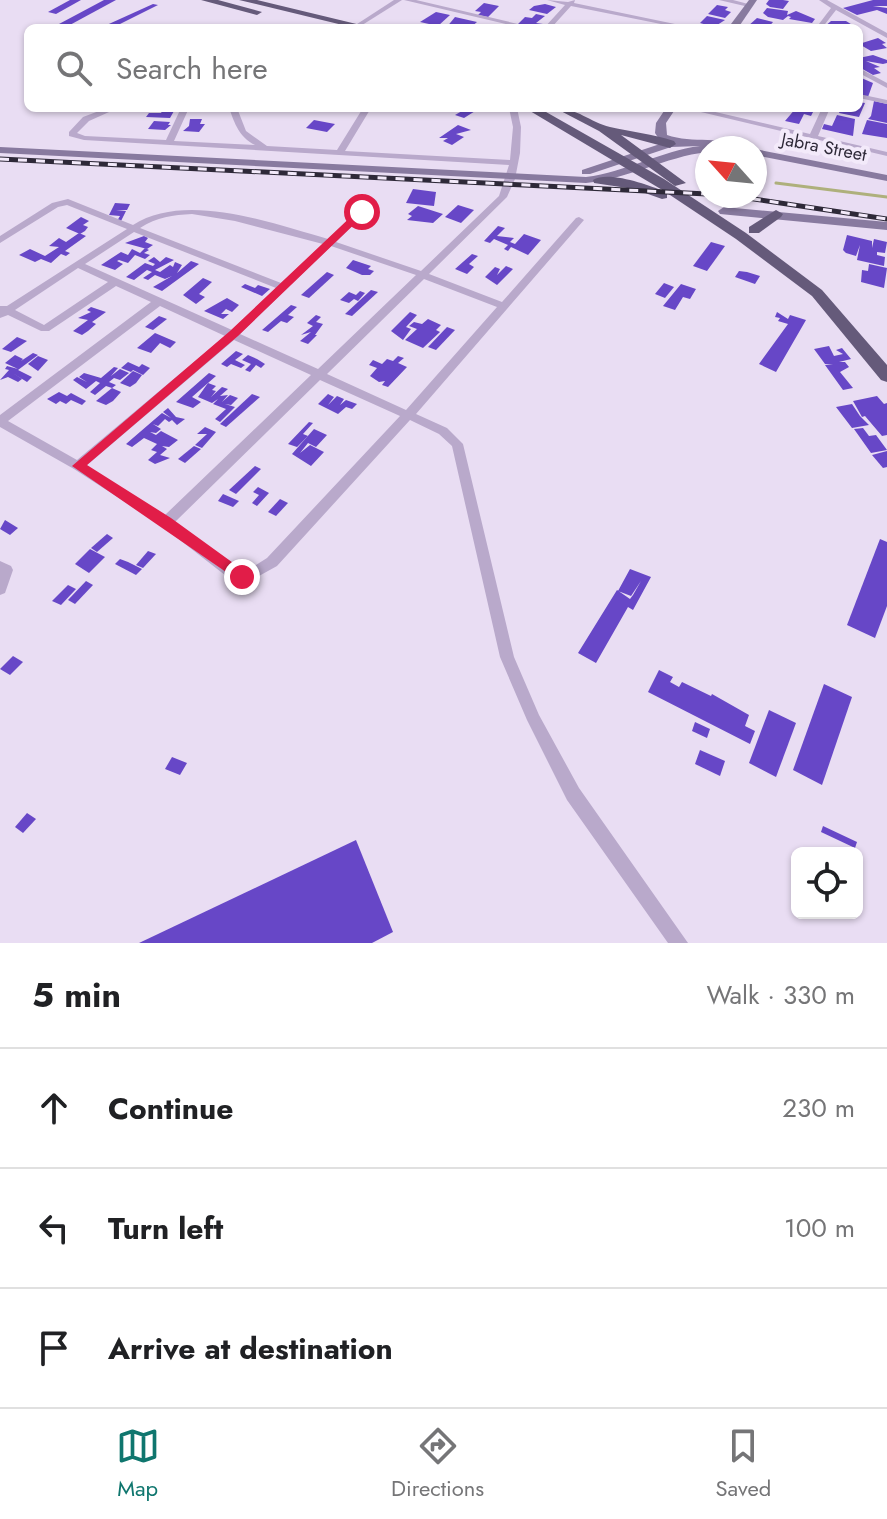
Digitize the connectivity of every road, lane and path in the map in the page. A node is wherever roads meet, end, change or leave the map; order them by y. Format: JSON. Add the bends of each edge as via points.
{"nodes":[{"id":1,"x":206,"y":0,"type":"edge"},
{"id":2,"x":244,"y":0,"type":"edge"},
{"id":3,"x":399,"y":0,"type":"edge"},
{"id":4,"x":407,"y":0,"type":"edge"},
{"id":5,"x":550,"y":0,"type":"edge"},
{"id":6,"x":722,"y":0,"type":"edge"},
{"id":7,"x":822,"y":0,"type":"edge"},
{"id":8,"x":571,"y":2,"type":"edge"},
{"id":9,"x":751,"y":2,"type":"edge"},
{"id":10,"x":272,"y":3,"type":"edge"},
{"id":11,"x":835,"y":7,"type":"junction"},
{"id":12,"x":489,"y":19,"type":"junction"},
{"id":13,"x":643,"y":19,"type":"junction"},
{"id":14,"x":310,"y":24,"type":"edge"},
{"id":15,"x":351,"y":24,"type":"edge"},
{"id":16,"x":366,"y":24,"type":"edge"},
{"id":17,"x":483,"y":24,"type":"edge"},
{"id":18,"x":513,"y":24,"type":"edge"},
{"id":19,"x":551,"y":24,"type":"edge"},
{"id":20,"x":639,"y":24,"type":"edge"},
{"id":21,"x":670,"y":24,"type":"edge"},
{"id":22,"x":737,"y":24,"type":"edge"},
{"id":23,"x":822,"y":24,"type":"edge"},
{"id":24,"x":887,"y":28,"type":"edge"},
{"id":25,"x":877,"y":31,"type":"junction"},
{"id":26,"x":887,"y":36,"type":"edge"},
{"id":27,"x":863,"y":72,"type":"edge"},
{"id":28,"x":887,"y":86,"type":"edge"},
{"id":29,"x":863,"y":97,"type":"edge"},
{"id":30,"x":887,"y":102,"type":"edge"},
{"id":31,"x":104,"y":112,"type":"edge"},
{"id":32,"x":183,"y":112,"type":"edge"},
{"id":33,"x":234,"y":112,"type":"edge"},
{"id":34,"x":365,"y":112,"type":"edge"},
{"id":35,"x":515,"y":112,"type":"edge"},
{"id":36,"x":538,"y":112,"type":"edge"},
{"id":37,"x":569,"y":112,"type":"edge"},
{"id":38,"x":668,"y":112,"type":"edge"},
{"id":39,"x":705,"y":112,"type":"edge"},
{"id":40,"x":824,"y":112,"type":"edge"},
{"id":41,"x":603,"y":128,"type":"junction"},
{"id":42,"x":813,"y":137,"type":"junction"},
{"id":43,"x":169,"y":143,"type":"junction"},
{"id":44,"x":676,"y":146,"type":"junction"},
{"id":45,"x":695,"y":147,"type":"edge"},
{"id":46,"x":695,"y":148,"type":"edge"},
{"id":47,"x":0,"y":150,"type":"edge"},
{"id":48,"x":273,"y":150,"type":"junction"},
{"id":49,"x":640,"y":153,"type":"junction"},
{"id":50,"x":339,"y":154,"type":"junction"},
{"id":51,"x":767,"y":154,"type":"edge"},
{"id":52,"x":887,"y":154,"type":"edge"},
{"id":53,"x":621,"y":160,"type":"junction"},
{"id":54,"x":653,"y":161,"type":"junction"},
{"id":55,"x":635,"y":169,"type":"junction"},
{"id":56,"x":514,"y":172,"type":"junction"},
{"id":57,"x":673,"y":178,"type":"junction"},
{"id":58,"x":887,"y":178,"type":"edge"},
{"id":59,"x":599,"y":180,"type":"junction"},
{"id":60,"x":373,"y":201,"type":"dead end"},
{"id":61,"x":776,"y":214,"type":"junction"},
{"id":62,"x":722,"y":217,"type":"junction"},
{"id":63,"x":579,"y":220,"type":"dead end"},
{"id":64,"x":887,"y":226,"type":"edge"},
{"id":65,"x":130,"y":228,"type":"junction"},
{"id":66,"x":754,"y":230,"type":"junction"},
{"id":67,"x":0,"y":240,"type":"edge"},
{"id":68,"x":334,"y":241,"type":"junction"},
{"id":69,"x":77,"y":264,"type":"junction"},
{"id":70,"x":426,"y":275,"type":"junction"},
{"id":71,"x":115,"y":282,"type":"junction"},
{"id":72,"x":284,"y":288,"type":"junction"},
{"id":73,"x":159,"y":301,"type":"junction"},
{"id":74,"x":504,"y":306,"type":"junction"},
{"id":75,"x":2,"y":311,"type":"edge"},
{"id":76,"x":234,"y":334,"type":"junction"},
{"id":77,"x":887,"y":355,"type":"edge"},
{"id":78,"x":321,"y":373,"type":"junction"},
{"id":79,"x":887,"y":376,"type":"edge"},
{"id":80,"x":408,"y":415,"type":"junction"},
{"id":81,"x":0,"y":421,"type":"edge"},
{"id":82,"x":78,"y":466,"type":"junction"},
{"id":83,"x":166,"y":522,"type":"junction"},
{"id":84,"x":0,"y":566,"type":"edge"},
{"id":85,"x":0,"y":589,"type":"edge"},
{"id":86,"x":679,"y":943,"type":"edge"}],
"edges":[{"from":1,"to":14,"type":"main road"},
{"from":2,"to":10,"type":"main road"},
{"from":3,"to":16,"type":"street"},
{"from":4,"to":12,"type":"street"},
{"from":5,"to":8,"type":"street"},
{"from":6,"to":9,"type":"street"},
{"from":7,"to":11,"type":"street"},
{"from":8,"to":13,"type":"street"},
{"from":8,"to":19,"type":"street"},
{"from":9,"to":22,"type":"street"},
{"from":10,"to":15,"type":"main road"},
{"from":11,"to":23,"type":"street"},
{"from":11,"to":25,"type":"street"},
{"from":12,"to":17,"type":"street"},
{"from":12,"to":18,"type":"street"},
{"from":13,"to":20,"type":"street"},
{"from":13,"to":21,"type":"street"},
{"from":24,"to":25,"type":"street"},
{"from":25,"to":26,"type":"street"},
{"from":27,"to":28,"type":"street"},
{"from":29,"to":30,"type":"street"},
{"from":31,"to":43,"type":"street","via":[[86,119],[72,134]]},
{"from":32,"to":43,"type":"street"},
{"from":33,"to":48,"type":"street","via":[[246,138]]},
{"from":34,"to":50,"type":"street"},
{"from":35,"to":56,"type":"street"},
{"from":36,"to":53,"type":"main road"},
{"from":37,"to":41,"type":"main road"},
{"from":38,"to":44,"type":"street","via":[[660,133]]},
{"from":39,"to":42,"type":"street"},
{"from":40,"to":42,"type":"street"},
{"from":41,"to":44,"type":"main road"},
{"from":41,"to":49,"type":"main road"},
{"from":42,"to":52,"type":"street"},
{"from":43,"to":48,"type":"street"},
{"from":44,"to":45,"type":"street"},
{"from":44,"to":46,"type":"street"},
{"from":44,"to":49,"type":"street"},
{"from":44,"to":54,"type":"street"},
{"from":44,"to":57,"type":"main road","via":[[670,162]]},
{"from":47,"to":56,"type":"street"},
{"from":48,"to":50,"type":"street"},
{"from":49,"to":53,"type":"street"},
{"from":49,"to":54,"type":"main road"},
{"from":50,"to":56,"type":"street"},
{"from":51,"to":58,"type":"street","name":"Jabra Street"},
{"from":53,"to":55,"type":"main road"},
{"from":53,"to":56,"type":"street","via":[[584,173]]},
{"from":54,"to":55,"type":"street"},
{"from":54,"to":57,"type":"main road"},
{"from":55,"to":59,"type":"street"},
{"from":55,"to":62,"type":"main road"},
{"from":56,"to":59,"type":"street"},
{"from":56,"to":70,"type":"street","via":[[503,197]]},
{"from":57,"to":62,"type":"main road"},
{"from":59,"to":62,"type":"main road","via":[[637,185]]},
{"from":60,"to":68,"type":"street"},
{"from":61,"to":62,"type":"street"},
{"from":61,"to":64,"type":"street"},
{"from":61,"to":66,"type":"main road"},
{"from":62,"to":66,"type":"main road"},
{"from":62,"to":79,"type":"main road","via":[[817,293]]},
{"from":63,"to":74,"type":"street"},
{"from":65,"to":67,"type":"street","via":[[62,202]]},
{"from":65,"to":68,"type":"street","via":[[163,213],[194,210]]},
{"from":65,"to":69,"type":"street"},
{"from":65,"to":72,"type":"street"},
{"from":66,"to":77,"type":"main road","via":[[824,287]]},
{"from":68,"to":70,"type":"street"},
{"from":68,"to":72,"type":"street"},
{"from":69,"to":71,"type":"street"},
{"from":69,"to":75,"type":"street"},
{"from":70,"to":74,"type":"street"},
{"from":70,"to":78,"type":"street"},
{"from":71,"to":73,"type":"street"},
{"from":71,"to":75,"type":"street","via":[[45,329]]},
{"from":72,"to":76,"type":"street"},
{"from":73,"to":76,"type":"street"},
{"from":73,"to":81,"type":"street"},
{"from":74,"to":80,"type":"street"},
{"from":76,"to":78,"type":"street"},
{"from":76,"to":82,"type":"street"},
{"from":78,"to":80,"type":"street"},
{"from":78,"to":83,"type":"street"},
{"from":80,"to":83,"type":"street","via":[[272,562],[250,576],[235,575]]},
{"from":80,"to":86,"type":"street","via":[[443,431],[457,444],[507,657],[534,720],[573,794]]},
{"from":81,"to":82,"type":"street"},
{"from":82,"to":83,"type":"street"},
{"from":84,"to":85,"type":"street","via":[[6,570]]}]}
